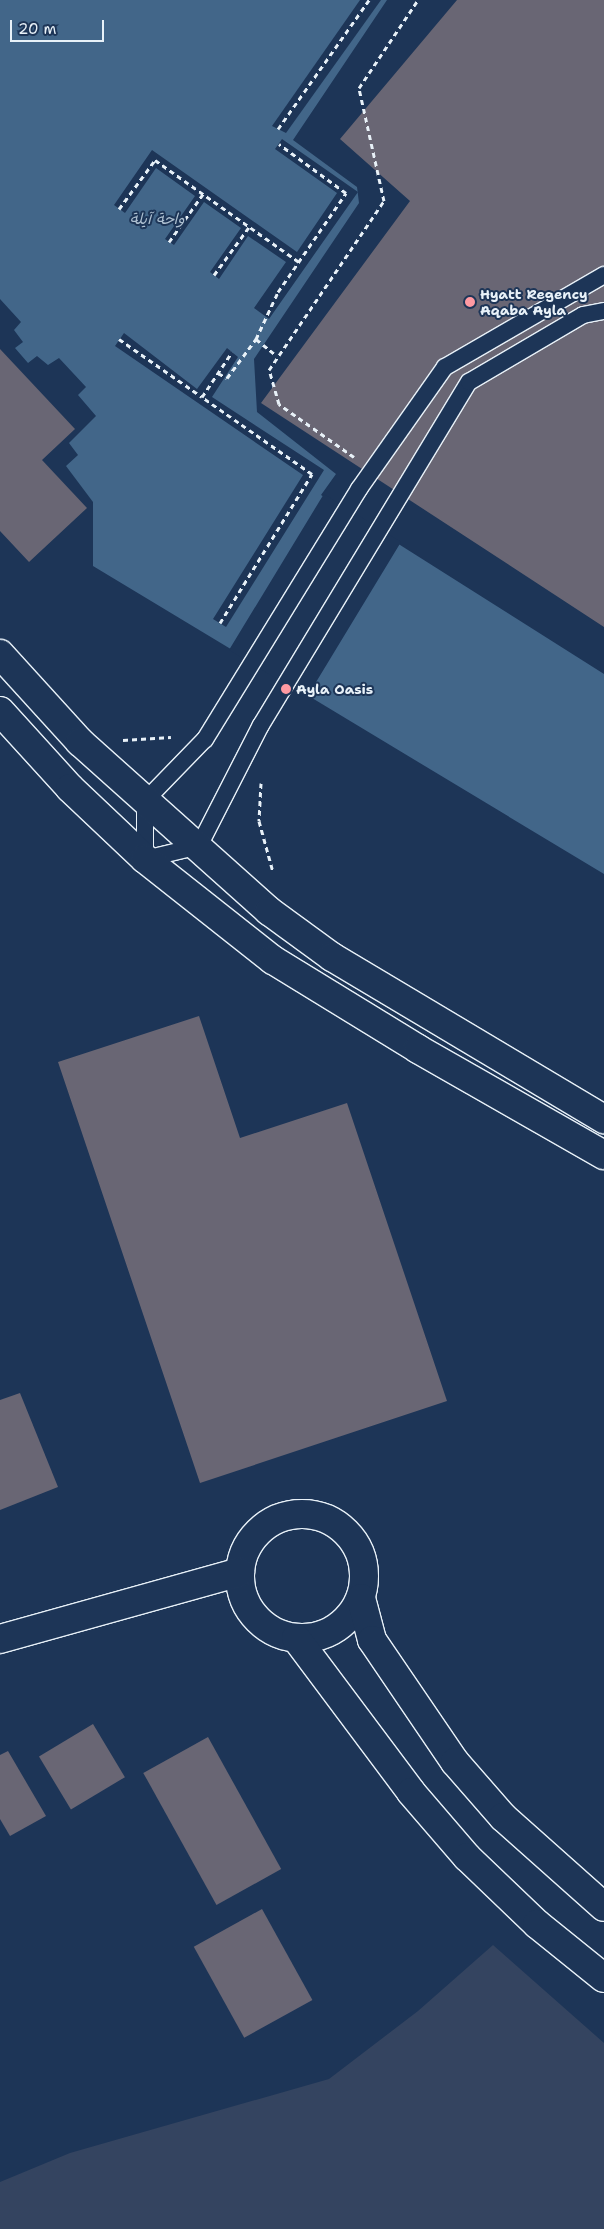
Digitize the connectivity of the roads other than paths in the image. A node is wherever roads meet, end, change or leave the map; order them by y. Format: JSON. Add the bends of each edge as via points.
{"nodes":[{"id":1,"x":604,"y":275,"type":"edge"},
{"id":2,"x":604,"y":311,"type":"edge"},
{"id":3,"x":0,"y":654,"type":"edge"},
{"id":4,"x":24,"y":682,"type":"junction"},
{"id":5,"x":0,"y":703,"type":"edge"},
{"id":6,"x":0,"y":711,"type":"edge"},
{"id":7,"x":145,"y":801,"type":"junction"},
{"id":8,"x":199,"y":846,"type":"junction"},
{"id":9,"x":145,"y":859,"type":"junction"},
{"id":10,"x":604,"y":1119,"type":"edge"},
{"id":11,"x":604,"y":1155,"type":"edge"},
{"id":12,"x":240,"y":1572,"type":"junction"},
{"id":13,"x":360,"y":1598,"type":"junction"},
{"id":14,"x":296,"y":1638,"type":"junction"},
{"id":15,"x":0,"y":1639,"type":"edge"},
{"id":16,"x":604,"y":1907,"type":"edge"},
{"id":17,"x":604,"y":1978,"type":"edge"}],
"edges":[{"from":1,"to":7,"type":"lane","via":[[444,368],[359,488],[206,739]]},
{"from":2,"to":8,"type":"lane","via":[[583,315],[469,382],[390,507],[261,725]]},
{"from":3,"to":4,"type":"street"},
{"from":4,"to":5,"type":"street"},
{"from":4,"to":7,"type":"street","via":[[80,742]]},
{"from":6,"to":9,"type":"street","via":[[70,788]]},
{"from":7,"to":8,"type":"street"},
{"from":7,"to":9,"type":"lane"},
{"from":8,"to":9,"type":"lane"},
{"from":8,"to":10,"type":"street","via":[[269,911],[332,957]]},
{"from":9,"to":11,"type":"street","via":[[273,960],[418,1049]]},
{"from":12,"to":13,"type":"street","via":[[244,1551],[256,1533],[280,1518],[315,1514],[335,1522],[352,1537],[362,1556],[365,1577]]},
{"from":12,"to":14,"type":"street","via":[[249,1609],[262,1623]]},
{"from":12,"to":15,"type":"street"},
{"from":13,"to":14,"type":"street","via":[[350,1617],[334,1630]]},
{"from":13,"to":16,"type":"street","via":[[372,1640],[455,1762],[503,1817]]},
{"from":14,"to":17,"type":"street","via":[[411,1792],[467,1857],[537,1924]]}]}
